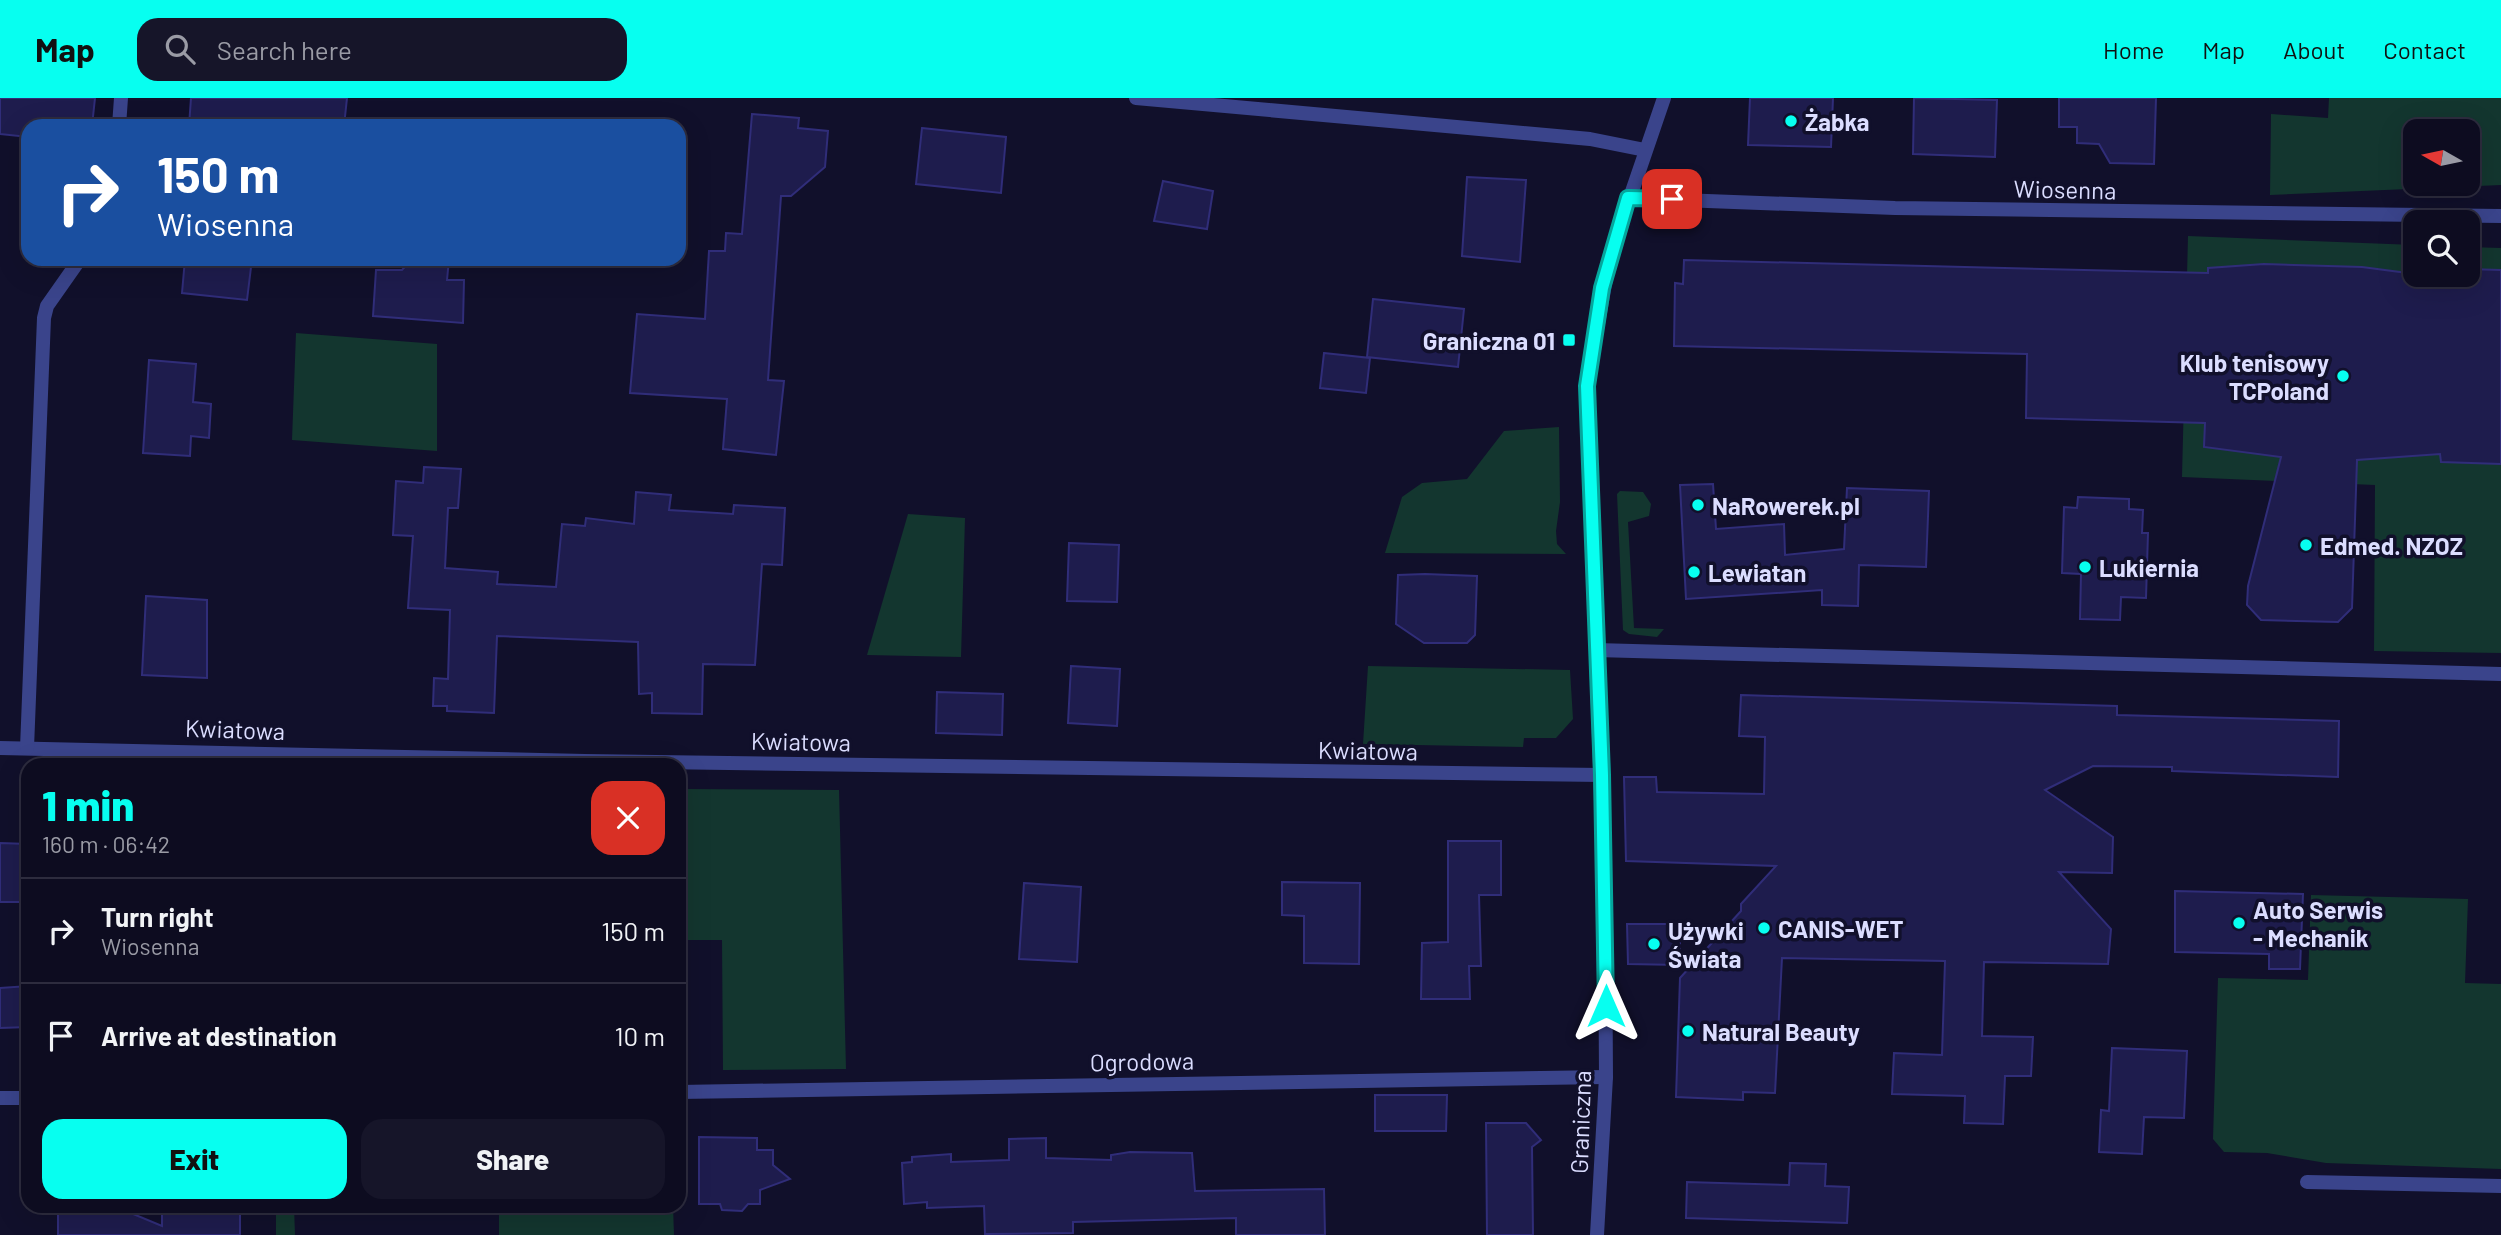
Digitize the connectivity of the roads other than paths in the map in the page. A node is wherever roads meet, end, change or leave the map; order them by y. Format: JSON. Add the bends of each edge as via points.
{"nodes":[{"id":1,"x":121,"y":98,"type":"edge"},
{"id":2,"x":1136,"y":98,"type":"edge"},
{"id":3,"x":1664,"y":98,"type":"edge"},
{"id":4,"x":120,"y":119,"type":"edge"},
{"id":5,"x":1645,"y":150,"type":"junction"},
{"id":6,"x":1628,"y":198,"type":"junction"},
{"id":7,"x":2501,"y":216,"type":"edge"},
{"id":8,"x":75,"y":266,"type":"edge"},
{"id":9,"x":1596,"y":650,"type":"junction"},
{"id":10,"x":2501,"y":674,"type":"edge"},
{"id":11,"x":0,"y":748,"type":"edge"},
{"id":12,"x":27,"y":748,"type":"junction"},
{"id":13,"x":456,"y":758,"type":"edge"},
{"id":14,"x":686,"y":762,"type":"edge"},
{"id":15,"x":1602,"y":775,"type":"junction"},
{"id":16,"x":1606,"y":1077,"type":"junction"},
{"id":17,"x":686,"y":1092,"type":"edge"},
{"id":18,"x":0,"y":1098,"type":"edge"},
{"id":19,"x":21,"y":1098,"type":"edge"},
{"id":20,"x":2307,"y":1182,"type":"dead end"},
{"id":21,"x":2501,"y":1186,"type":"edge"},
{"id":22,"x":1597,"y":1235,"type":"edge"}],
"edges":[{"from":1,"to":4,"type":"street"},
{"from":2,"to":5,"type":"street","via":[[1590,139]]},
{"from":3,"to":5,"type":"street","name":"Graniczna"},
{"from":5,"to":6,"type":"street","name":"Graniczna"},
{"from":6,"to":7,"type":"street","name":"Wiosenna","via":[[1908,209]]},
{"from":6,"to":9,"type":"street","name":"Graniczna","via":[[1602,288],[1587,386]]},
{"from":8,"to":12,"type":"street","via":[[47,306],[44,318]]},
{"from":9,"to":10,"type":"street"},
{"from":9,"to":15,"type":"street","name":"Graniczna"},
{"from":11,"to":12,"type":"street","name":"Kwiatowa"},
{"from":12,"to":13,"type":"street","name":"Kwiatowa"},
{"from":14,"to":15,"type":"street","name":"Kwiatowa"},
{"from":15,"to":16,"type":"street","name":"Graniczna"},
{"from":16,"to":17,"type":"street","name":"Ogrodowa"},
{"from":16,"to":22,"type":"street","name":"Graniczna"},
{"from":18,"to":19,"type":"street"},
{"from":20,"to":21,"type":"street"}]}
